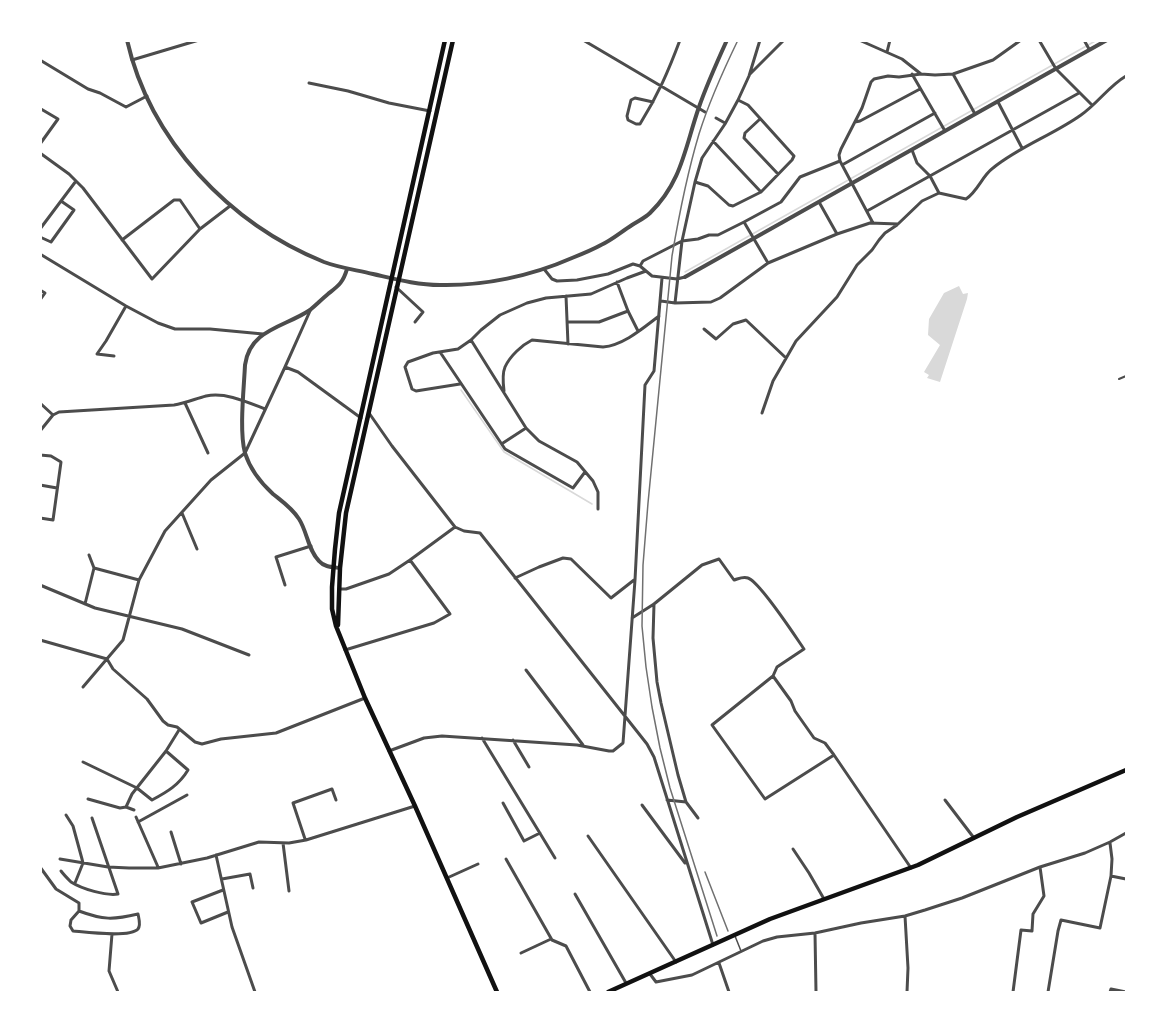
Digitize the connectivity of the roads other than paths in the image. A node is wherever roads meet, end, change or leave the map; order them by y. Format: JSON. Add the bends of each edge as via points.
{"nodes":[{"id":1,"x":127,"y":40,"type":"edge"},
{"id":2,"x":199,"y":40,"type":"edge"},
{"id":3,"x":445,"y":40,"type":"edge"},
{"id":4,"x":453,"y":40,"type":"edge"},
{"id":5,"x":583,"y":40,"type":"edge"},
{"id":6,"x":680,"y":40,"type":"edge"},
{"id":7,"x":727,"y":40,"type":"edge"},
{"id":8,"x":760,"y":40,"type":"edge"},
{"id":9,"x":784,"y":40,"type":"edge"},
{"id":10,"x":860,"y":40,"type":"edge"},
{"id":11,"x":890,"y":40,"type":"edge"},
{"id":12,"x":1021,"y":40,"type":"edge"},
{"id":13,"x":1039,"y":40,"type":"edge"},
{"id":14,"x":1084,"y":40,"type":"edge"},
{"id":15,"x":1107,"y":40,"type":"edge"},
{"id":16,"x":869,"y":42,"type":"edge"},
{"id":17,"x":1090,"y":50,"type":"junction"},
{"id":18,"x":887,"y":52,"type":"junction"},
{"id":19,"x":40,"y":60,"type":"edge"},
{"id":20,"x":132,"y":60,"type":"junction"},
{"id":21,"x":1056,"y":69,"type":"junction"},
{"id":22,"x":921,"y":74,"type":"junction"},
{"id":23,"x":953,"y":74,"type":"junction"},
{"id":24,"x":912,"y":75,"type":"junction"},
{"id":25,"x":749,"y":76,"type":"junction"},
{"id":26,"x":1126,"y":76,"type":"edge"},
{"id":27,"x":309,"y":83,"type":"dead end"},
{"id":28,"x":662,"y":86,"type":"junction"},
{"id":29,"x":920,"y":89,"type":"junction"},
{"id":30,"x":1079,"y":93,"type":"junction"},
{"id":31,"x":147,"y":96,"type":"junction"},
{"id":32,"x":738,"y":100,"type":"junction"},
{"id":33,"x":653,"y":102,"type":"junction"},
{"id":34,"x":998,"y":102,"type":"junction"},
{"id":35,"x":1092,"y":105,"type":"junction"},
{"id":36,"x":699,"y":108,"type":"junction"},
{"id":37,"x":40,"y":110,"type":"edge"},
{"id":38,"x":430,"y":111,"type":"junction"},
{"id":39,"x":705,"y":112,"type":"dead end"},
{"id":40,"x":935,"y":113,"type":"junction"},
{"id":41,"x":975,"y":114,"type":"junction"},
{"id":42,"x":716,"y":118,"type":"dead end"},
{"id":43,"x":760,"y":118,"type":"junction"},
{"id":44,"x":855,"y":122,"type":"junction"},
{"id":45,"x":725,"y":124,"type":"junction"},
{"id":46,"x":1013,"y":130,"type":"junction"},
{"id":47,"x":945,"y":131,"type":"junction"},
{"id":48,"x":713,"y":141,"type":"junction"},
{"id":49,"x":40,"y":144,"type":"edge"},
{"id":50,"x":1022,"y":148,"type":"junction"},
{"id":51,"x":912,"y":150,"type":"junction"},
{"id":52,"x":40,"y":153,"type":"edge"},
{"id":53,"x":840,"y":161,"type":"junction"},
{"id":54,"x":842,"y":166,"type":"junction"},
{"id":55,"x":778,"y":174,"type":"junction"},
{"id":56,"x":930,"y":176,"type":"junction"},
{"id":57,"x":76,"y":182,"type":"junction"},
{"id":58,"x":694,"y":182,"type":"junction"},
{"id":59,"x":852,"y":184,"type":"junction"},
{"id":60,"x":761,"y":192,"type":"junction"},
{"id":61,"x":939,"y":193,"type":"junction"},
{"id":62,"x":61,"y":201,"type":"junction"},
{"id":63,"x":819,"y":202,"type":"junction"},
{"id":64,"x":230,"y":206,"type":"junction"},
{"id":65,"x":867,"y":211,"type":"junction"},
{"id":66,"x":744,"y":222,"type":"junction"},
{"id":67,"x":873,"y":224,"type":"junction"},
{"id":68,"x":898,"y":224,"type":"junction"},
{"id":69,"x":200,"y":228,"type":"junction"},
{"id":70,"x":40,"y":229,"type":"edge"},
{"id":71,"x":837,"y":234,"type":"junction"},
{"id":72,"x":40,"y":237,"type":"edge"},
{"id":73,"x":753,"y":239,"type":"junction"},
{"id":74,"x":122,"y":240,"type":"junction"},
{"id":75,"x":682,"y":241,"type":"junction"},
{"id":76,"x":40,"y":254,"type":"edge"},
{"id":77,"x":768,"y":263,"type":"junction"},
{"id":78,"x":640,"y":266,"type":"junction"},
{"id":79,"x":347,"y":269,"type":"junction"},
{"id":80,"x":543,"y":269,"type":"junction"},
{"id":81,"x":646,"y":271,"type":"junction"},
{"id":82,"x":685,"y":277,"type":"joint"},
{"id":83,"x":662,"y":278,"type":"junction"},
{"id":84,"x":395,"y":279,"type":"junction"},
{"id":85,"x":677,"y":279,"type":"junction"},
{"id":86,"x":617,"y":282,"type":"junction"},
{"id":87,"x":396,"y":287,"type":"junction"},
{"id":88,"x":40,"y":290,"type":"edge"},
{"id":89,"x":566,"y":296,"type":"junction"},
{"id":90,"x":40,"y":300,"type":"edge"},
{"id":91,"x":661,"y":301,"type":"junction"},
{"id":92,"x":675,"y":303,"type":"junction"},
{"id":93,"x":126,"y":306,"type":"junction"},
{"id":94,"x":310,"y":309,"type":"junction"},
{"id":95,"x":628,"y":311,"type":"junction"},
{"id":96,"x":659,"y":316,"type":"junction"},
{"id":97,"x":415,"y":322,"type":"dead end"},
{"id":98,"x":567,"y":322,"type":"junction"},
{"id":99,"x":704,"y":329,"type":"dead end"},
{"id":100,"x":638,"y":331,"type":"junction"},
{"id":101,"x":263,"y":334,"type":"junction"},
{"id":102,"x":471,"y":340,"type":"junction"},
{"id":103,"x":568,"y":344,"type":"junction"},
{"id":104,"x":440,"y":352,"type":"junction"},
{"id":105,"x":114,"y":356,"type":"dead end"},
{"id":106,"x":786,"y":358,"type":"junction"},
{"id":107,"x":285,"y":367,"type":"junction"},
{"id":108,"x":1126,"y":376,"type":"edge"},
{"id":109,"x":1119,"y":379,"type":"dead end"},
{"id":110,"x":460,"y":384,"type":"junction"},
{"id":111,"x":504,"y":393,"type":"junction"},
{"id":112,"x":244,"y":401,"type":"junction"},
{"id":113,"x":40,"y":403,"type":"edge"},
{"id":114,"x":185,"y":403,"type":"junction"},
{"id":115,"x":265,"y":410,"type":"junction"},
{"id":116,"x":369,"y":413,"type":"junction"},
{"id":117,"x":762,"y":413,"type":"dead end"},
{"id":118,"x":53,"y":415,"type":"junction"},
{"id":119,"x":361,"y":418,"type":"junction"},
{"id":120,"x":526,"y":428,"type":"junction"},
{"id":121,"x":40,"y":431,"type":"edge"},
{"id":122,"x":502,"y":443,"type":"junction"},
{"id":123,"x":208,"y":453,"type":"dead end"},
{"id":124,"x":245,"y":453,"type":"junction"},
{"id":125,"x":40,"y":455,"type":"edge"},
{"id":126,"x":585,"y":472,"type":"junction"},
{"id":127,"x":40,"y":485,"type":"edge"},
{"id":128,"x":57,"y":488,"type":"junction"},
{"id":129,"x":598,"y":509,"type":"dead end"},
{"id":130,"x":182,"y":513,"type":"junction"},
{"id":131,"x":40,"y":518,"type":"edge"},
{"id":132,"x":455,"y":527,"type":"junction"},
{"id":133,"x":310,"y":546,"type":"junction"},
{"id":134,"x":197,"y":549,"type":"dead end"},
{"id":135,"x":89,"y":555,"type":"dead end"},
{"id":136,"x":410,"y":560,"type":"junction"},
{"id":137,"x":94,"y":568,"type":"junction"},
{"id":138,"x":337,"y":568,"type":"junction"},
{"id":139,"x":515,"y":578,"type":"junction"},
{"id":140,"x":139,"y":580,"type":"junction"},
{"id":141,"x":635,"y":580,"type":"junction"},
{"id":142,"x":40,"y":585,"type":"edge"},
{"id":143,"x":285,"y":585,"type":"dead end"},
{"id":144,"x":339,"y":589,"type":"junction"},
{"id":145,"x":85,"y":604,"type":"junction"},
{"id":146,"x":652,"y":605,"type":"junction"},
{"id":147,"x":128,"y":617,"type":"junction"},
{"id":148,"x":632,"y":618,"type":"junction"},
{"id":149,"x":339,"y":634,"type":"junction"},
{"id":150,"x":40,"y":640,"type":"edge"},
{"id":151,"x":345,"y":650,"type":"junction"},
{"id":152,"x":249,"y":655,"type":"dead end"},
{"id":153,"x":107,"y":659,"type":"junction"},
{"id":154,"x":526,"y":670,"type":"dead end"},
{"id":155,"x":773,"y":676,"type":"junction"},
{"id":156,"x":83,"y":687,"type":"dead end"},
{"id":157,"x":365,"y":698,"type":"junction"},
{"id":158,"x":625,"y":716,"type":"junction"},
{"id":159,"x":179,"y":729,"type":"junction"},
{"id":160,"x":482,"y":738,"type":"junction"},
{"id":161,"x":512,"y":740,"type":"junction"},
{"id":162,"x":584,"y":746,"type":"junction"},
{"id":163,"x":166,"y":751,"type":"junction"},
{"id":164,"x":389,"y":751,"type":"junction"},
{"id":165,"x":834,"y":755,"type":"junction"},
{"id":166,"x":83,"y":762,"type":"dead end"},
{"id":167,"x":529,"y":766,"type":"dead end"},
{"id":168,"x":1126,"y":770,"type":"edge"},
{"id":169,"x":137,"y":788,"type":"junction"},
{"id":170,"x":187,"y":795,"type":"dead end"},
{"id":171,"x":88,"y":799,"type":"dead end"},
{"id":172,"x":336,"y":800,"type":"dead end"},
{"id":173,"x":668,"y":800,"type":"junction"},
{"id":174,"x":945,"y":800,"type":"dead end"},
{"id":175,"x":685,"y":802,"type":"junction"},
{"id":176,"x":503,"y":803,"type":"dead end"},
{"id":177,"x":642,"y":805,"type":"dead end"},
{"id":178,"x":415,"y":806,"type":"junction"},
{"id":179,"x":126,"y":807,"type":"junction"},
{"id":180,"x":134,"y":810,"type":"dead end"},
{"id":181,"x":66,"y":815,"type":"dead end"},
{"id":182,"x":136,"y":817,"type":"dead end"},
{"id":183,"x":92,"y":818,"type":"dead end"},
{"id":184,"x":698,"y":818,"type":"dead end"},
{"id":185,"x":138,"y":822,"type":"junction"},
{"id":186,"x":171,"y":832,"type":"dead end"},
{"id":187,"x":540,"y":833,"type":"junction"},
{"id":188,"x":1126,"y":833,"type":"edge"},
{"id":189,"x":588,"y":836,"type":"dead end"},
{"id":190,"x":974,"y":838,"type":"junction"},
{"id":191,"x":306,"y":840,"type":"junction"},
{"id":192,"x":1110,"y":842,"type":"junction"},
{"id":193,"x":283,"y":843,"type":"junction"},
{"id":194,"x":793,"y":849,"type":"dead end"},
{"id":195,"x":216,"y":855,"type":"junction"},
{"id":196,"x":506,"y":858,"type":"dead end"},
{"id":197,"x":555,"y":858,"type":"dead end"},
{"id":198,"x":60,"y":860,"type":"dead end"},
{"id":199,"x":82,"y":863,"type":"junction"},
{"id":200,"x":180,"y":864,"type":"junction"},
{"id":201,"x":478,"y":864,"type":"dead end"},
{"id":202,"x":40,"y":867,"type":"edge"},
{"id":203,"x":108,"y":867,"type":"junction"},
{"id":204,"x":688,"y":867,"type":"junction"},
{"id":205,"x":1040,"y":867,"type":"junction"},
{"id":206,"x":158,"y":868,"type":"junction"},
{"id":207,"x":911,"y":868,"type":"junction"},
{"id":208,"x":61,"y":872,"type":"dead end"},
{"id":209,"x":1111,"y":876,"type":"junction"},
{"id":210,"x":446,"y":878,"type":"junction"},
{"id":211,"x":222,"y":879,"type":"junction"},
{"id":212,"x":1126,"y":879,"type":"edge"},
{"id":213,"x":75,"y":883,"type":"junction"},
{"id":214,"x":253,"y":888,"type":"dead end"},
{"id":215,"x":224,"y":890,"type":"junction"},
{"id":216,"x":289,"y":891,"type":"dead end"},
{"id":217,"x":575,"y":894,"type":"dead end"},
{"id":218,"x":824,"y":899,"type":"junction"},
{"id":219,"x":79,"y":911,"type":"junction"},
{"id":220,"x":228,"y":912,"type":"junction"},
{"id":221,"x":905,"y":915,"type":"junction"},
{"id":222,"x":815,"y":933,"type":"junction"},
{"id":223,"x":112,"y":934,"type":"junction"},
{"id":224,"x":735,"y":935,"type":"junction"},
{"id":225,"x":551,"y":939,"type":"junction"},
{"id":226,"x":713,"y":945,"type":"junction"},
{"id":227,"x":742,"y":952,"type":"junction"},
{"id":228,"x":521,"y":953,"type":"dead end"},
{"id":229,"x":676,"y":962,"type":"junction"},
{"id":230,"x":719,"y":963,"type":"junction"},
{"id":231,"x":650,"y":974,"type":"junction"},
{"id":232,"x":626,"y":985,"type":"junction"},
{"id":233,"x":611,"y":992,"type":"edge"},
{"id":234,"x":1126,"y":992,"type":"edge"},
{"id":235,"x":118,"y":993,"type":"edge"},
{"id":236,"x":255,"y":993,"type":"edge"},
{"id":237,"x":497,"y":993,"type":"edge"},
{"id":238,"x":590,"y":993,"type":"edge"},
{"id":239,"x":729,"y":993,"type":"edge"},
{"id":240,"x":816,"y":993,"type":"edge"},
{"id":241,"x":907,"y":993,"type":"edge"},
{"id":242,"x":1013,"y":993,"type":"edge"},
{"id":243,"x":1048,"y":993,"type":"edge"},
{"id":244,"x":1110,"y":993,"type":"edge"}],
"edges":[{"from":1,"to":20,"type":"street"},
{"from":2,"to":20,"type":"street"},
{"from":3,"to":38,"type":"main road"},
{"from":4,"to":84,"type":"main road"},
{"from":5,"to":28,"type":"street"},
{"from":6,"to":28,"type":"street"},
{"from":7,"to":36,"type":"street"},
{"from":8,"to":25,"type":"street"},
{"from":9,"to":25,"type":"street"},
{"from":10,"to":16,"type":"street"},
{"from":11,"to":18,"type":"street"},
{"from":12,"to":23,"type":"street","via":[[993,60]]},
{"from":13,"to":21,"type":"street"},
{"from":14,"to":17,"type":"street"},
{"from":15,"to":17,"type":"street"},
{"from":16,"to":18,"type":"street"},
{"from":17,"to":21,"type":"street"},
{"from":18,"to":22,"type":"street"},
{"from":19,"to":31,"type":"street","via":[[126,107]]},
{"from":20,"to":31,"type":"street"},
{"from":21,"to":30,"type":"street"},
{"from":21,"to":34,"type":"street"},
{"from":22,"to":23,"type":"street"},
{"from":22,"to":24,"type":"street"},
{"from":23,"to":41,"type":"street"},
{"from":24,"to":29,"type":"street"},
{"from":24,"to":44,"type":"street","via":[[874,79]]},
{"from":25,"to":32,"type":"street"},
{"from":26,"to":35,"type":"street"},
{"from":27,"to":38,"type":"street"},
{"from":28,"to":33,"type":"street"},
{"from":28,"to":36,"type":"street"},
{"from":29,"to":40,"type":"street"},
{"from":29,"to":44,"type":"street"},
{"from":30,"to":35,"type":"street"},
{"from":30,"to":46,"type":"street"},
{"from":31,"to":64,"type":"street","via":[[190,166]]},
{"from":32,"to":43,"type":"street"},
{"from":32,"to":45,"type":"street"},
{"from":33,"to":33,"type":"street","via":[[640,124],[628,120],[630,100]]},
{"from":34,"to":41,"type":"street"},
{"from":34,"to":46,"type":"street"},
{"from":35,"to":50,"type":"street"},
{"from":36,"to":39,"type":"street"},
{"from":36,"to":80,"type":"street","via":[[676,178],[650,213],[601,245]]},
{"from":37,"to":49,"type":"street","via":[[58,119]]},
{"from":38,"to":84,"type":"main road"},
{"from":40,"to":47,"type":"street"},
{"from":40,"to":54,"type":"street"},
{"from":41,"to":47,"type":"street"},
{"from":42,"to":45,"type":"street"},
{"from":43,"to":55,"type":"street","via":[[794,156]]},
{"from":43,"to":55,"type":"street","via":[[744,138]]},
{"from":44,"to":53,"type":"street","via":[[841,149]]},
{"from":45,"to":48,"type":"street"},
{"from":46,"to":50,"type":"street"},
{"from":46,"to":56,"type":"street"},
{"from":47,"to":51,"type":"street"},
{"from":48,"to":58,"type":"street"},
{"from":48,"to":60,"type":"street"},
{"from":50,"to":61,"type":"street","via":[[991,169],[966,199]]},
{"from":51,"to":56,"type":"street","via":[[916,163]]},
{"from":51,"to":59,"type":"street"},
{"from":52,"to":57,"type":"street"},
{"from":53,"to":54,"type":"street"},
{"from":53,"to":66,"type":"street","via":[[800,177],[781,202]]},
{"from":54,"to":59,"type":"street"},
{"from":55,"to":60,"type":"street"},
{"from":56,"to":61,"type":"street"},
{"from":56,"to":65,"type":"street"},
{"from":57,"to":62,"type":"street"},
{"from":57,"to":74,"type":"street"},
{"from":58,"to":60,"type":"street","via":[[708,186],[733,206]]},
{"from":58,"to":75,"type":"street"},
{"from":59,"to":63,"type":"street"},
{"from":59,"to":65,"type":"street"},
{"from":61,"to":68,"type":"street","via":[[922,201]]},
{"from":62,"to":70,"type":"street"},
{"from":62,"to":72,"type":"street","via":[[74,210],[51,242]]},
{"from":63,"to":71,"type":"street"},
{"from":63,"to":73,"type":"street"},
{"from":64,"to":69,"type":"street"},
{"from":64,"to":79,"type":"street","via":[[270,236]]},
{"from":65,"to":67,"type":"street"},
{"from":66,"to":73,"type":"street"},
{"from":66,"to":75,"type":"street","via":[[718,235]]},
{"from":67,"to":68,"type":"street"},
{"from":67,"to":71,"type":"street"},
{"from":68,"to":106,"type":"street","via":[[857,265],[837,297],[796,341]]},
{"from":69,"to":74,"type":"street","via":[[180,200],[174,200]]},
{"from":69,"to":74,"type":"street","via":[[152,279]]},
{"from":71,"to":77,"type":"street"},
{"from":73,"to":77,"type":"street"},
{"from":73,"to":82,"type":"street"},
{"from":75,"to":78,"type":"street"},
{"from":75,"to":85,"type":"street"},
{"from":76,"to":93,"type":"street"},
{"from":77,"to":92,"type":"street","via":[[711,302]]},
{"from":78,"to":80,"type":"street","via":[[633,264],[608,273],[557,281]]},
{"from":78,"to":81,"type":"street"},
{"from":79,"to":84,"type":"street"},
{"from":79,"to":94,"type":"street","via":[[342,282]]},
{"from":80,"to":84,"type":"street","via":[[461,284]]},
{"from":81,"to":83,"type":"street"},
{"from":81,"to":86,"type":"street"},
{"from":82,"to":85,"type":"street"},
{"from":83,"to":85,"type":"street"},
{"from":83,"to":91,"type":"street"},
{"from":84,"to":87,"type":"main road"},
{"from":84,"to":119,"type":"main road"},
{"from":85,"to":92,"type":"street"},
{"from":86,"to":89,"type":"street","via":[[591,294]]},
{"from":86,"to":95,"type":"street"},
{"from":87,"to":97,"type":"street","via":[[423,312]]},
{"from":87,"to":116,"type":"main road"},
{"from":88,"to":90,"type":"street","via":[[45,293]]},
{"from":89,"to":98,"type":"street"},
{"from":89,"to":102,"type":"street","via":[[514,308]]},
{"from":91,"to":92,"type":"street"},
{"from":91,"to":96,"type":"street"},
{"from":93,"to":101,"type":"street","via":[[175,328]]},
{"from":93,"to":105,"type":"street","via":[[97,354]]},
{"from":94,"to":101,"type":"street"},
{"from":94,"to":107,"type":"street"},
{"from":95,"to":98,"type":"street","via":[[599,322]]},
{"from":95,"to":100,"type":"street"},
{"from":96,"to":100,"type":"street"},
{"from":96,"to":141,"type":"street","via":[[654,371],[645,385]]},
{"from":98,"to":103,"type":"street"},
{"from":99,"to":106,"type":"street","via":[[716,339],[733,324],[746,320]]},
{"from":100,"to":103,"type":"street","via":[[613,346]]},
{"from":101,"to":112,"type":"street","via":[[247,356]]},
{"from":102,"to":104,"type":"street","via":[[458,349]]},
{"from":102,"to":111,"type":"street"},
{"from":103,"to":111,"type":"street","via":[[532,340],[524,344],[505,367]]},
{"from":104,"to":110,"type":"street"},
{"from":104,"to":110,"type":"street","via":[[408,362],[405,367],[412,389]]},
{"from":106,"to":117,"type":"street"},
{"from":107,"to":115,"type":"street"},
{"from":107,"to":119,"type":"street","via":[[298,372]]},
{"from":108,"to":109,"type":"street"},
{"from":110,"to":122,"type":"street"},
{"from":111,"to":120,"type":"street"},
{"from":112,"to":114,"type":"street","via":[[220,395]]},
{"from":112,"to":115,"type":"street"},
{"from":112,"to":124,"type":"street"},
{"from":113,"to":118,"type":"street"},
{"from":114,"to":118,"type":"street"},
{"from":114,"to":123,"type":"street"},
{"from":115,"to":124,"type":"street"},
{"from":116,"to":132,"type":"street"},
{"from":116,"to":138,"type":"main road"},
{"from":118,"to":121,"type":"street"},
{"from":119,"to":138,"type":"main road","via":[[339,513]]},
{"from":120,"to":122,"type":"street"},
{"from":120,"to":126,"type":"street","via":[[539,441],[577,462]]},
{"from":122,"to":126,"type":"street","via":[[573,488]]},
{"from":124,"to":130,"type":"street","via":[[212,480]]},
{"from":124,"to":133,"type":"street","via":[[262,483],[297,516]]},
{"from":125,"to":128,"type":"street","via":[[61,462]]},
{"from":126,"to":129,"type":"street","via":[[598,492]]},
{"from":127,"to":128,"type":"street"},
{"from":128,"to":131,"type":"street","via":[[53,520]]},
{"from":130,"to":134,"type":"street"},
{"from":130,"to":140,"type":"street","via":[[165,531]]},
{"from":132,"to":136,"type":"street"},
{"from":132,"to":139,"type":"street","via":[[480,533]]},
{"from":133,"to":138,"type":"street","via":[[318,560]]},
{"from":133,"to":143,"type":"street","via":[[276,557]]},
{"from":135,"to":137,"type":"street"},
{"from":136,"to":144,"type":"street","via":[[389,574]]},
{"from":136,"to":151,"type":"street","via":[[450,614],[434,623]]},
{"from":137,"to":140,"type":"street"},
{"from":137,"to":145,"type":"street"},
{"from":138,"to":144,"type":"main road"},
{"from":138,"to":149,"type":"main road","via":[[332,609]]},
{"from":139,"to":141,"type":"street","via":[[567,558],[611,598]]},
{"from":139,"to":158,"type":"street"},
{"from":140,"to":147,"type":"street"},
{"from":141,"to":148,"type":"street"},
{"from":142,"to":145,"type":"street"},
{"from":144,"to":149,"type":"main road"},
{"from":145,"to":147,"type":"street"},
{"from":146,"to":148,"type":"street"},
{"from":146,"to":155,"type":"street","via":[[702,565],[718,560],[734,580],[750,578],[804,649],[777,667]]},
{"from":146,"to":175,"type":"street","via":[[657,682]]},
{"from":147,"to":152,"type":"street","via":[[182,629]]},
{"from":147,"to":153,"type":"street","via":[[123,640]]},
{"from":148,"to":158,"type":"street"},
{"from":149,"to":151,"type":"main road"},
{"from":150,"to":153,"type":"street"},
{"from":151,"to":157,"type":"main road"},
{"from":153,"to":156,"type":"street"},
{"from":153,"to":159,"type":"street","via":[[163,721]]},
{"from":154,"to":162,"type":"street"},
{"from":155,"to":165,"type":"street","via":[[814,738],[825,743]]},
{"from":155,"to":165,"type":"street","via":[[712,725],[765,799]]},
{"from":157,"to":159,"type":"street","via":[[266,735],[202,744]]},
{"from":157,"to":164,"type":"main road"},
{"from":158,"to":162,"type":"street","via":[[623,743],[613,751]]},
{"from":158,"to":173,"type":"street","via":[[654,757]]},
{"from":159,"to":163,"type":"street"},
{"from":160,"to":161,"type":"street"},
{"from":160,"to":164,"type":"street","via":[[432,736]]},
{"from":160,"to":187,"type":"street"},
{"from":161,"to":162,"type":"street"},
{"from":161,"to":167,"type":"street"},
{"from":163,"to":169,"type":"street"},
{"from":163,"to":169,"type":"street","via":[[188,771],[183,778],[152,800]]},
{"from":164,"to":178,"type":"main road"},
{"from":165,"to":207,"type":"street"},
{"from":166,"to":169,"type":"street"},
{"from":168,"to":190,"type":"main road"},
{"from":169,"to":179,"type":"street"},
{"from":170,"to":185,"type":"street"},
{"from":171,"to":179,"type":"street"},
{"from":172,"to":191,"type":"street","via":[[332,789],[293,803]]},
{"from":173,"to":175,"type":"street"},
{"from":173,"to":204,"type":"street"},
{"from":174,"to":190,"type":"street"},
{"from":175,"to":184,"type":"street"},
{"from":176,"to":187,"type":"street","via":[[525,841]]},
{"from":177,"to":204,"type":"street"},
{"from":178,"to":191,"type":"street"},
{"from":178,"to":210,"type":"main road"},
{"from":179,"to":180,"type":"street"},
{"from":181,"to":199,"type":"street","via":[[73,826]]},
{"from":182,"to":185,"type":"street"},
{"from":183,"to":203,"type":"street"},
{"from":185,"to":206,"type":"street"},
{"from":186,"to":200,"type":"street"},
{"from":187,"to":197,"type":"street"},
{"from":188,"to":192,"type":"street"},
{"from":189,"to":229,"type":"street"},
{"from":190,"to":207,"type":"main road"},
{"from":191,"to":193,"type":"street"},
{"from":192,"to":205,"type":"street"},
{"from":192,"to":209,"type":"street"},
{"from":193,"to":195,"type":"street","via":[[259,842]]},
{"from":193,"to":216,"type":"street"},
{"from":194,"to":218,"type":"street"},
{"from":195,"to":200,"type":"street"},
{"from":195,"to":211,"type":"street"},
{"from":196,"to":225,"type":"street"},
{"from":198,"to":199,"type":"street"},
{"from":199,"to":203,"type":"street"},
{"from":199,"to":213,"type":"street"},
{"from":200,"to":206,"type":"street"},
{"from":201,"to":210,"type":"street"},
{"from":202,"to":219,"type":"street","via":[[56,888],[79,903]]},
{"from":203,"to":206,"type":"street"},
{"from":203,"to":213,"type":"street","via":[[118,894],[101,894]]},
{"from":204,"to":226,"type":"street"},
{"from":205,"to":221,"type":"street","via":[[962,898]]},
{"from":205,"to":242,"type":"street","via":[[1044,896],[1034,914],[1032,931],[1021,930]]},
{"from":207,"to":218,"type":"main road"},
{"from":208,"to":213,"type":"street"},
{"from":209,"to":212,"type":"street"},
{"from":209,"to":243,"type":"street","via":[[1100,928],[1061,920]]},
{"from":210,"to":237,"type":"main road"},
{"from":211,"to":214,"type":"street","via":[[250,874]]},
{"from":211,"to":215,"type":"street"},
{"from":215,"to":220,"type":"street"},
{"from":215,"to":220,"type":"street","via":[[192,902],[201,923]]},
{"from":217,"to":232,"type":"street"},
{"from":218,"to":224,"type":"main road"},
{"from":219,"to":223,"type":"street","via":[[71,920],[73,931]]},
{"from":219,"to":223,"type":"street","via":[[108,919],[138,914],[137,930]]},
{"from":220,"to":236,"type":"street"},
{"from":221,"to":222,"type":"street"},
{"from":221,"to":241,"type":"street"},
{"from":222,"to":227,"type":"street","via":[[777,937]]},
{"from":222,"to":240,"type":"street"},
{"from":223,"to":235,"type":"street","via":[[109,971]]},
{"from":224,"to":226,"type":"main road"},
{"from":224,"to":227,"type":"lane"},
{"from":225,"to":228,"type":"street"},
{"from":225,"to":238,"type":"street","via":[[566,946]]},
{"from":226,"to":229,"type":"main road"},
{"from":227,"to":230,"type":"street"},
{"from":229,"to":231,"type":"main road"},
{"from":230,"to":231,"type":"street","via":[[662,982],[654,982]]},
{"from":230,"to":239,"type":"street"},
{"from":231,"to":232,"type":"main road"},
{"from":232,"to":233,"type":"main road"},
{"from":234,"to":244,"type":"street","via":[[1110,989]]}]}
